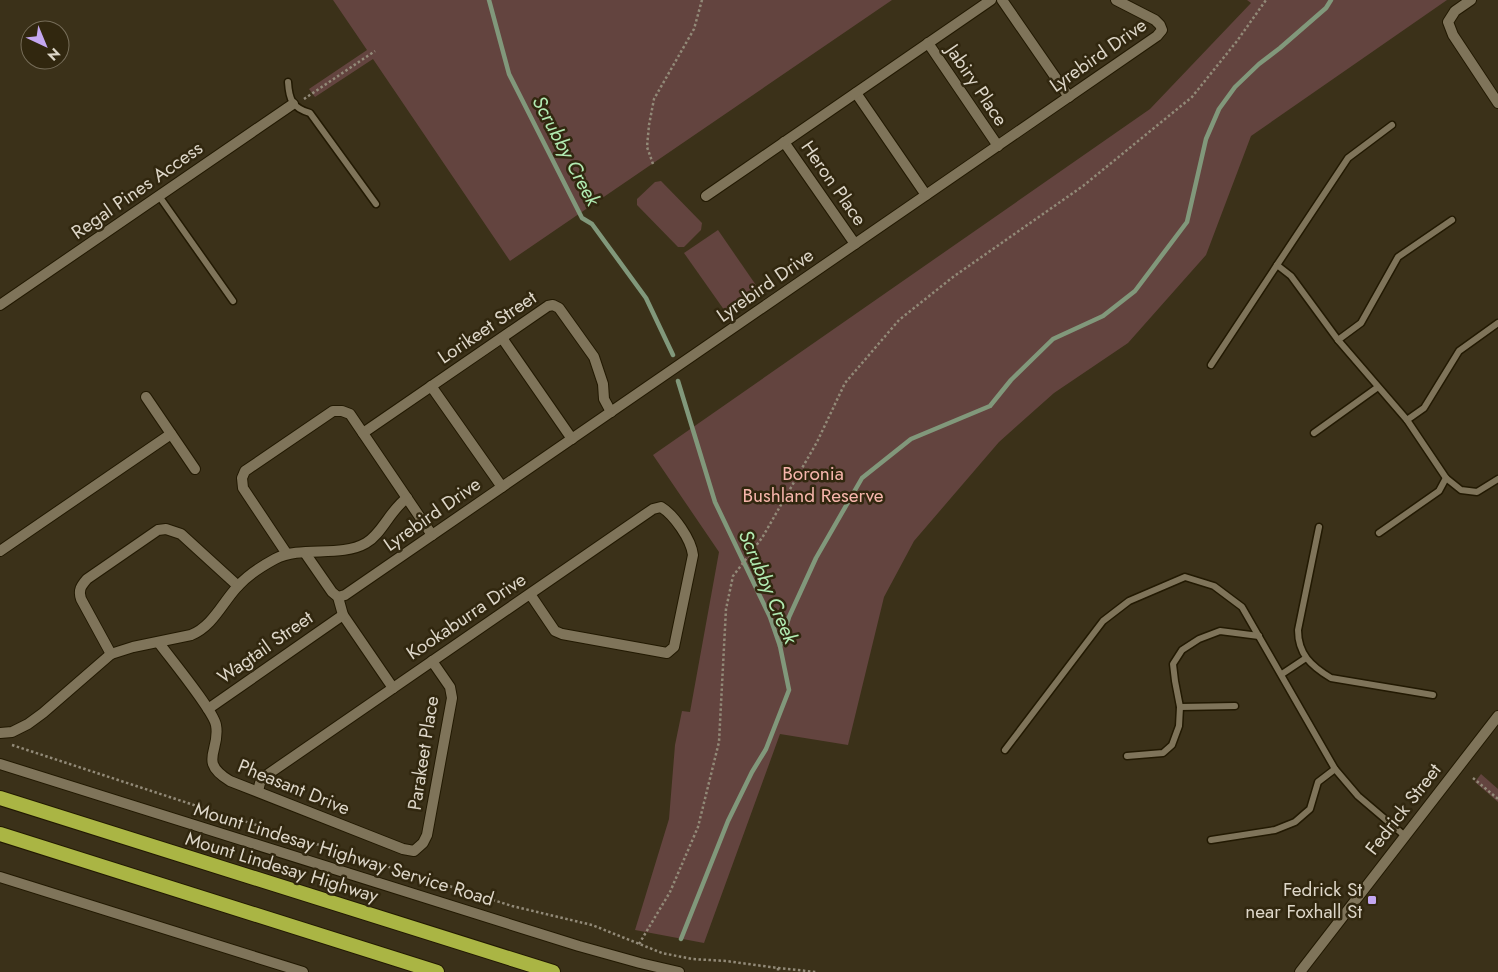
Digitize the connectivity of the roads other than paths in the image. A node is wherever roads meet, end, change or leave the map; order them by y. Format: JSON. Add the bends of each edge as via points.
{"nodes":[{"id":1,"x":991,"y":0,"type":"edge"},
{"id":2,"x":1002,"y":0,"type":"edge"},
{"id":3,"x":1116,"y":0,"type":"edge"},
{"id":4,"x":1471,"y":0,"type":"edge"},
{"id":5,"x":928,"y":44,"type":"junction"},
{"id":6,"x":288,"y":82,"type":"dead end"},
{"id":7,"x":856,"y":93,"type":"junction"},
{"id":8,"x":1069,"y":97,"type":"junction"},
{"id":9,"x":1498,"y":103,"type":"edge"},
{"id":10,"x":293,"y":104,"type":"junction"},
{"id":11,"x":1392,"y":124,"type":"dead end"},
{"id":12,"x":784,"y":142,"type":"junction"},
{"id":13,"x":998,"y":146,"type":"junction"},
{"id":14,"x":926,"y":195,"type":"junction"},
{"id":15,"x":159,"y":196,"type":"junction"},
{"id":16,"x":706,"y":196,"type":"dead end"},
{"id":17,"x":376,"y":204,"type":"dead end"},
{"id":18,"x":1452,"y":220,"type":"dead end"},
{"id":19,"x":855,"y":244,"type":"junction"},
{"id":20,"x":1277,"y":265,"type":"junction"},
{"id":21,"x":233,"y":300,"type":"dead end"},
{"id":22,"x":0,"y":305,"type":"edge"},
{"id":23,"x":1498,"y":323,"type":"edge"},
{"id":24,"x":502,"y":338,"type":"junction"},
{"id":25,"x":1338,"y":340,"type":"junction"},
{"id":26,"x":1211,"y":365,"type":"dead end"},
{"id":27,"x":431,"y":386,"type":"junction"},
{"id":28,"x":1378,"y":387,"type":"junction"},
{"id":29,"x":146,"y":397,"type":"dead end"},
{"id":30,"x":611,"y":412,"type":"junction"},
{"id":31,"x":1407,"y":420,"type":"junction"},
{"id":32,"x":363,"y":433,"type":"junction"},
{"id":33,"x":1314,"y":433,"type":"dead end"},
{"id":34,"x":170,"y":434,"type":"junction"},
{"id":35,"x":572,"y":439,"type":"junction"},
{"id":36,"x":195,"y":469,"type":"dead end"},
{"id":37,"x":1446,"y":478,"type":"junction"},
{"id":38,"x":1498,"y":479,"type":"edge"},
{"id":39,"x":502,"y":487,"type":"junction"},
{"id":40,"x":407,"y":498,"type":"junction"},
{"id":41,"x":1319,"y":527,"type":"dead end"},
{"id":42,"x":1379,"y":533,"type":"dead end"},
{"id":43,"x":432,"y":535,"type":"junction"},
{"id":44,"x":0,"y":551,"type":"edge"},
{"id":45,"x":305,"y":553,"type":"junction"},
{"id":46,"x":287,"y":554,"type":"junction"},
{"id":47,"x":238,"y":586,"type":"junction"},
{"id":48,"x":530,"y":594,"type":"junction"},
{"id":49,"x":338,"y":597,"type":"junction"},
{"id":50,"x":343,"y":615,"type":"junction"},
{"id":51,"x":1259,"y":636,"type":"junction"},
{"id":52,"x":159,"y":643,"type":"junction"},
{"id":53,"x":111,"y":654,"type":"junction"},
{"id":54,"x":1306,"y":658,"type":"junction"},
{"id":55,"x":432,"y":661,"type":"junction"},
{"id":56,"x":1282,"y":674,"type":"junction"},
{"id":57,"x":394,"y":688,"type":"junction"},
{"id":58,"x":1433,"y":696,"type":"dead end"},
{"id":59,"x":1235,"y":706,"type":"dead end"},
{"id":60,"x":1180,"y":707,"type":"junction"},
{"id":61,"x":208,"y":709,"type":"junction"},
{"id":62,"x":1498,"y":716,"type":"edge"},
{"id":63,"x":0,"y":733,"type":"edge"},
{"id":64,"x":1005,"y":750,"type":"dead end"},
{"id":65,"x":1127,"y":756,"type":"dead end"},
{"id":66,"x":0,"y":764,"type":"edge"},
{"id":67,"x":1335,"y":769,"type":"junction"},
{"id":68,"x":258,"y":791,"type":"junction"},
{"id":69,"x":0,"y":798,"type":"edge"},
{"id":70,"x":0,"y":834,"type":"edge"},
{"id":71,"x":1405,"y":836,"type":"junction"},
{"id":72,"x":1211,"y":840,"type":"dead end"},
{"id":73,"x":414,"y":851,"type":"joint"},
{"id":74,"x":0,"y":877,"type":"edge"},
{"id":75,"x":303,"y":972,"type":"edge"},
{"id":76,"x":437,"y":972,"type":"edge"},
{"id":77,"x":553,"y":972,"type":"edge"},
{"id":78,"x":678,"y":972,"type":"edge"},
{"id":79,"x":1300,"y":972,"type":"edge"}],
"edges":[{"from":1,"to":5,"type":"street"},
{"from":2,"to":8,"type":"street"},
{"from":3,"to":8,"type":"street","name":"Lyrebird Drive","via":[[1155,20],[1162,30]]},
{"from":4,"to":9,"type":"street","via":[[1455,11],[1448,22],[1452,35]]},
{"from":5,"to":7,"type":"street"},
{"from":5,"to":13,"type":"street","name":"Jabiry Place"},
{"from":6,"to":10,"type":"lane","via":[[288,94]]},
{"from":7,"to":12,"type":"street"},
{"from":7,"to":14,"type":"street"},
{"from":8,"to":13,"type":"street","name":"Lyrebird Drive"},
{"from":10,"to":15,"type":"street","name":"Regal Pines Access"},
{"from":10,"to":17,"type":"lane","via":[[310,113]]},
{"from":11,"to":20,"type":"lane","via":[[1348,158]]},
{"from":12,"to":16,"type":"street"},
{"from":12,"to":19,"type":"street","name":"Heron Place"},
{"from":13,"to":14,"type":"street","name":"Lyrebird Drive"},
{"from":14,"to":19,"type":"street","name":"Lyrebird Drive"},
{"from":15,"to":21,"type":"lane"},
{"from":15,"to":22,"type":"street","name":"Regal Pines Access"},
{"from":18,"to":25,"type":"lane","via":[[1398,257],[1361,323]]},
{"from":19,"to":30,"type":"street","name":"Lyrebird Drive"},
{"from":20,"to":25,"type":"lane","via":[[1291,276]]},
{"from":20,"to":26,"type":"lane"},
{"from":23,"to":31,"type":"lane","via":[[1459,351],[1424,408]]},
{"from":24,"to":27,"type":"street","name":"Lorikeet Street"},
{"from":24,"to":30,"type":"street","name":"Lorikeet Street","via":[[554,304],[594,358],[603,384],[604,399]]},
{"from":24,"to":35,"type":"street"},
{"from":25,"to":28,"type":"lane"},
{"from":27,"to":32,"type":"street","name":"Lorikeet Street"},
{"from":27,"to":39,"type":"street"},
{"from":28,"to":31,"type":"lane"},
{"from":28,"to":33,"type":"lane"},
{"from":29,"to":34,"type":"street"},
{"from":30,"to":35,"type":"street","name":"Lyrebird Drive"},
{"from":31,"to":37,"type":"lane"},
{"from":32,"to":40,"type":"street"},
{"from":32,"to":46,"type":"street","via":[[350,414],[333,411],[245,471],[242,478],[244,488]]},
{"from":34,"to":36,"type":"street"},
{"from":34,"to":44,"type":"street"},
{"from":35,"to":39,"type":"street","name":"Lyrebird Drive"},
{"from":37,"to":38,"type":"lane","via":[[1461,490],[1477,492]]},
{"from":37,"to":42,"type":"lane","via":[[1440,491]]},
{"from":39,"to":43,"type":"street","name":"Lyrebird Drive"},
{"from":40,"to":43,"type":"street"},
{"from":40,"to":45,"type":"street","via":[[398,504],[367,543],[354,548]]},
{"from":41,"to":54,"type":"lane","via":[[1298,630],[1298,642]]},
{"from":43,"to":49,"type":"street","name":"Lyrebird Drive"},
{"from":45,"to":46,"type":"street"},
{"from":45,"to":49,"type":"street"},
{"from":46,"to":47,"type":"street","via":[[276,558]]},
{"from":47,"to":52,"type":"street","via":[[199,632]]},
{"from":47,"to":53,"type":"street","via":[[181,534],[158,530],[81,586],[81,599]]},
{"from":48,"to":48,"type":"street","name":"Kookaburra Drive","via":[[555,631],[667,653],[674,647],[694,555],[692,546],[669,512],[661,507],[653,509]]},
{"from":48,"to":55,"type":"street","name":"Kookaburra Drive"},
{"from":49,"to":50,"type":"street"},
{"from":50,"to":57,"type":"street"},
{"from":50,"to":61,"type":"street","name":"Wagtail Street"},
{"from":51,"to":56,"type":"lane"},
{"from":51,"to":60,"type":"lane","via":[[1220,631],[1182,650],[1174,664]]},
{"from":51,"to":64,"type":"lane","via":[[1242,607],[1214,586],[1185,576],[1129,601],[1103,621]]},
{"from":52,"to":53,"type":"street"},
{"from":52,"to":61,"type":"street","name":"Pheasant Drive"},
{"from":53,"to":63,"type":"street","via":[[28,724],[12,732]]},
{"from":54,"to":56,"type":"lane"},
{"from":54,"to":58,"type":"lane","via":[[1331,678]]},
{"from":55,"to":57,"type":"street","name":"Kookaburra Drive"},
{"from":55,"to":73,"type":"street","name":"Parakeet Place","via":[[450,687],[452,698],[427,835],[423,844]]},
{"from":56,"to":67,"type":"lane"},
{"from":57,"to":68,"type":"street","name":"Kookaburra Drive","via":[[264,778]]},
{"from":59,"to":60,"type":"lane"},
{"from":60,"to":65,"type":"lane","via":[[1179,726],[1172,745],[1163,752]]},
{"from":61,"to":68,"type":"street","name":"Pheasant Drive","via":[[216,723],[213,765],[230,781]]},
{"from":62,"to":71,"type":"street","name":"Fedrick Street"},
{"from":66,"to":78,"type":"street","name":"Mount Lindesay Highway Service Road","via":[[579,946]]},
{"from":67,"to":71,"type":"lane","via":[[1358,796]]},
{"from":67,"to":72,"type":"lane","via":[[1318,782],[1310,808],[1295,822],[1275,830]]},
{"from":68,"to":73,"type":"street","name":"Pheasant Drive","via":[[403,850]]},
{"from":69,"to":77,"type":"highway","name":"Mount Lindesay Highway"},
{"from":70,"to":76,"type":"highway"},
{"from":71,"to":79,"type":"street","name":"Fedrick Street"},
{"from":74,"to":75,"type":"street"}]}
